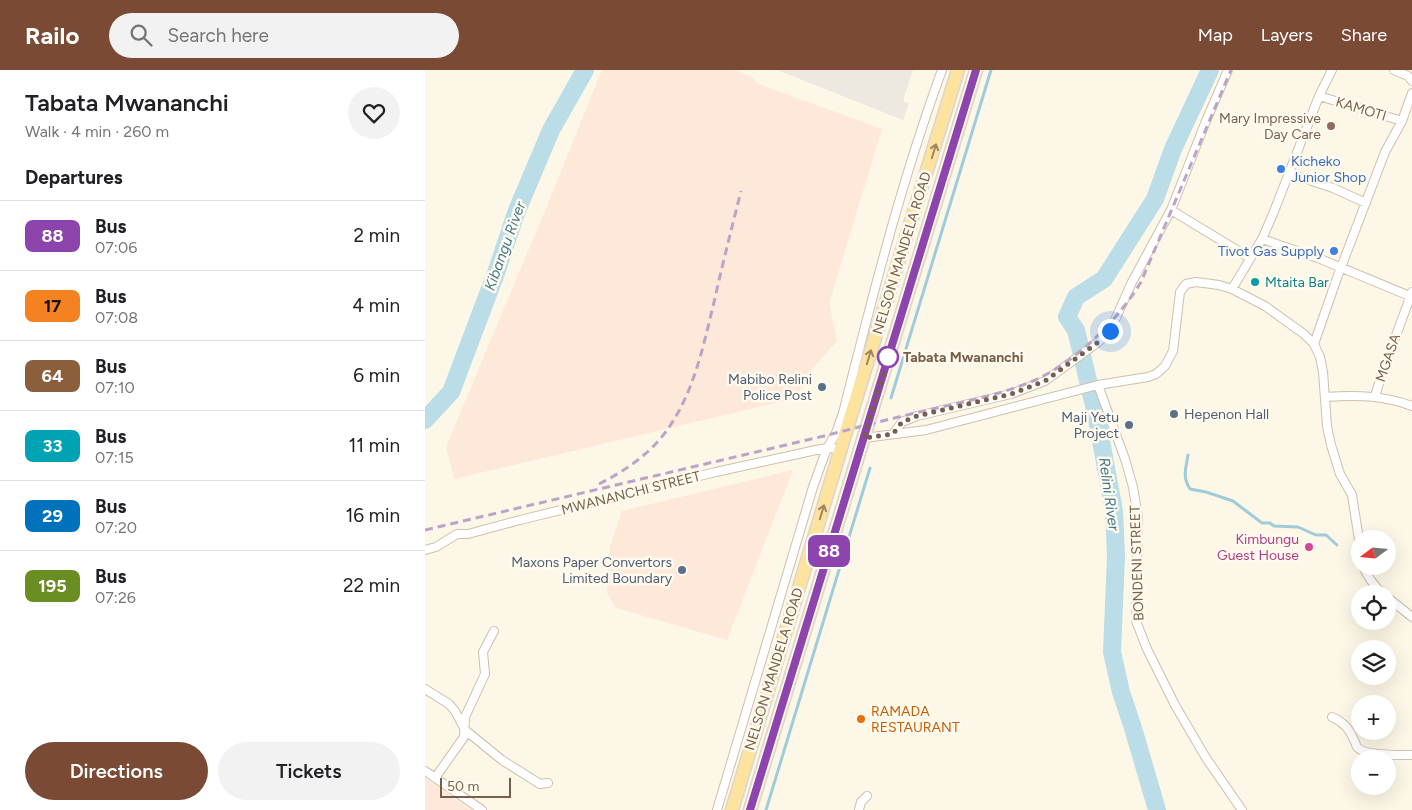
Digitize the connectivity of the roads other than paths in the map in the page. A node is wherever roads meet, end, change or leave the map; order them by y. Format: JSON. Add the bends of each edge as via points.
{"nodes":[{"id":1,"x":942,"y":70,"type":"edge"},
{"id":2,"x":958,"y":70,"type":"edge"},
{"id":3,"x":975,"y":70,"type":"edge"},
{"id":4,"x":1227,"y":70,"type":"edge"},
{"id":5,"x":1332,"y":70,"type":"edge"},
{"id":6,"x":1394,"y":70,"type":"edge"},
{"id":7,"x":1412,"y":81,"type":"edge"},
{"id":8,"x":1412,"y":93,"type":"edge"},
{"id":9,"x":1319,"y":96,"type":"junction"},
{"id":10,"x":1402,"y":121,"type":"junction"},
{"id":11,"x":1288,"y":173,"type":"junction"},
{"id":12,"x":1366,"y":203,"type":"junction"},
{"id":13,"x":1171,"y":210,"type":"junction"},
{"id":14,"x":1261,"y":239,"type":"junction"},
{"id":15,"x":1250,"y":258,"type":"junction"},
{"id":16,"x":1341,"y":268,"type":"junction"},
{"id":17,"x":1232,"y":290,"type":"junction"},
{"id":18,"x":1411,"y":295,"type":"edge"},
{"id":19,"x":1314,"y":344,"type":"junction"},
{"id":20,"x":1096,"y":386,"type":"junction"},
{"id":21,"x":1375,"y":396,"type":"junction"},
{"id":22,"x":1325,"y":397,"type":"junction"},
{"id":23,"x":1412,"y":406,"type":"edge"},
{"id":24,"x":893,"y":434,"type":"junction"},
{"id":25,"x":864,"y":438,"type":"junction"},
{"id":26,"x":827,"y":448,"type":"junction"},
{"id":27,"x":841,"y":449,"type":"junction"},
{"id":28,"x":1357,"y":530,"type":"edge"},
{"id":29,"x":425,"y":550,"type":"edge"},
{"id":30,"x":1396,"y":604,"type":"edge"},
{"id":31,"x":1412,"y":617,"type":"edge"},
{"id":32,"x":495,"y":631,"type":"dead end"},
{"id":33,"x":425,"y":689,"type":"edge"},
{"id":34,"x":1333,"y":717,"type":"dead end"},
{"id":35,"x":465,"y":730,"type":"junction"},
{"id":36,"x":1412,"y":755,"type":"edge"},
{"id":37,"x":425,"y":771,"type":"edge"},
{"id":38,"x":435,"y":778,"type":"junction"},
{"id":39,"x":548,"y":783,"type":"dead end"},
{"id":40,"x":867,"y":796,"type":"dead end"},
{"id":41,"x":483,"y":810,"type":"edge"},
{"id":42,"x":717,"y":810,"type":"edge"},
{"id":43,"x":732,"y":810,"type":"edge"},
{"id":44,"x":751,"y":810,"type":"edge"},
{"id":45,"x":859,"y":810,"type":"edge"},
{"id":46,"x":1241,"y":810,"type":"edge"}],
"edges":[{"from":1,"to":26,"type":"street","via":[[875,284],[843,414]]},
{"from":27,"to":2,"type":"main road","name":"NELSON MANDELA ROAD","one_way":true},
{"from":3,"to":25,"type":"main road","name":"NELSON MANDELA ROAD"},
{"from":4,"to":13,"type":"street"},
{"from":5,"to":9,"type":"street"},
{"from":6,"to":7,"type":"street"},
{"from":8,"to":10,"type":"street"},
{"from":9,"to":10,"type":"street","name":"KAMOTI"},
{"from":9,"to":11,"type":"street"},
{"from":10,"to":12,"type":"street","via":[[1385,152]]},
{"from":11,"to":12,"type":"street"},
{"from":11,"to":14,"type":"street"},
{"from":12,"to":16,"type":"street"},
{"from":13,"to":15,"type":"street"},
{"from":13,"to":24,"type":"street","via":[[1110,331],[1097,343],[1045,381],[1011,394],[917,416],[902,422]]},
{"from":14,"to":15,"type":"street"},
{"from":14,"to":16,"type":"street"},
{"from":15,"to":17,"type":"street"},
{"from":16,"to":18,"type":"street"},
{"from":16,"to":19,"type":"street"},
{"from":17,"to":19,"type":"street","via":[[1265,306]]},
{"from":17,"to":20,"type":"street","via":[[1219,285],[1186,284],[1179,292],[1173,351],[1165,366],[1148,377]]},
{"from":18,"to":21,"type":"street","name":"MGASA"},
{"from":19,"to":22,"type":"street","via":[[1320,357]]},
{"from":20,"to":24,"type":"street","via":[[926,430]]},
{"from":20,"to":46,"type":"street","name":"BONDENI STREET","via":[[1133,487],[1138,517],[1137,621],[1147,649],[1175,704]]},
{"from":21,"to":22,"type":"street"},
{"from":21,"to":23,"type":"street"},
{"from":22,"to":28,"type":"street","via":[[1331,445],[1340,474],[1352,495]]},
{"from":24,"to":25,"type":"street"},
{"from":25,"to":44,"type":"main road","name":"NELSON MANDELA ROAD"},
{"from":26,"to":27,"type":"street","name":"MWANANCHI STREET"},
{"from":26,"to":29,"type":"street","name":"MWANANCHI STREET","via":[[457,534]]},
{"from":26,"to":42,"type":"street"},
{"from":43,"to":27,"type":"main road","name":"NELSON MANDELA ROAD","one_way":true},
{"from":30,"to":31,"type":"street"},
{"from":32,"to":35,"type":"street","via":[[483,652],[485,674],[465,717]]},
{"from":33,"to":35,"type":"street","via":[[449,704]]},
{"from":34,"to":36,"type":"street","via":[[1343,722],[1362,751]]},
{"from":35,"to":38,"type":"street","via":[[461,742]]},
{"from":35,"to":39,"type":"street","via":[[502,760],[540,784]]},
{"from":37,"to":38,"type":"street"},
{"from":38,"to":41,"type":"street"},
{"from":40,"to":45,"type":"street"}]}
